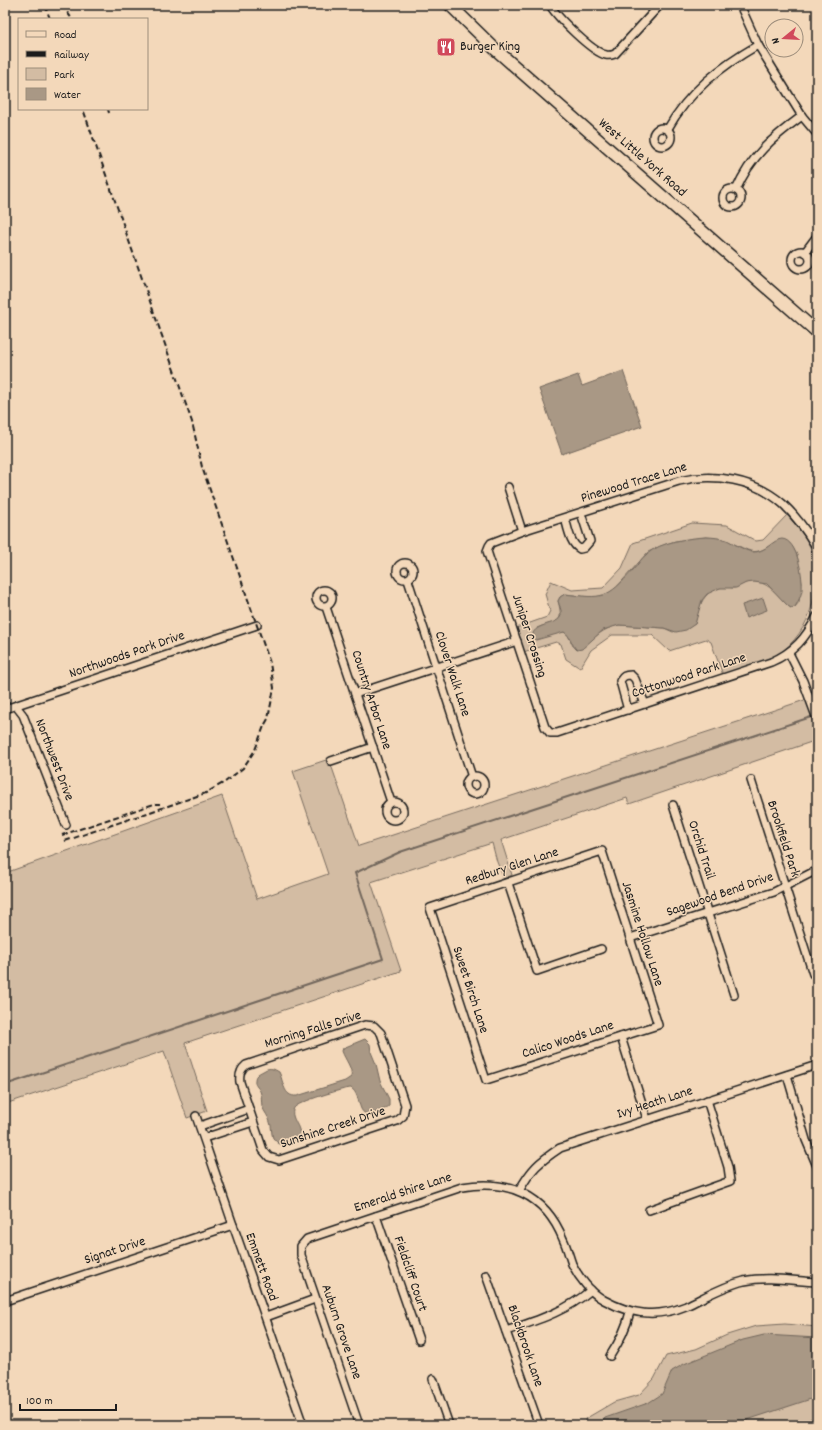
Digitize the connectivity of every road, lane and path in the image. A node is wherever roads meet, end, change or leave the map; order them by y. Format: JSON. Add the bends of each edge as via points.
{"nodes":[{"id":1,"x":450,"y":5,"type":"edge"},
{"id":2,"x":550,"y":5,"type":"edge"},
{"id":3,"x":660,"y":5,"type":"edge"},
{"id":4,"x":740,"y":5,"type":"edge"},
{"id":5,"x":758,"y":45,"type":"junction"},
{"id":6,"x":802,"y":116,"type":"junction"},
{"id":7,"x":667,"y":130,"type":"dead end"},
{"id":8,"x":817,"y":134,"type":"edge"},
{"id":9,"x":736,"y":190,"type":"dead end"},
{"id":10,"x":817,"y":236,"type":"edge"},
{"id":11,"x":806,"y":252,"type":"dead end"},
{"id":12,"x":817,"y":332,"type":"edge"},
{"id":13,"x":508,"y":487,"type":"dead end"},
{"id":14,"x":581,"y":513,"type":"junction"},
{"id":15,"x":565,"y":518,"type":"junction"},
{"id":16,"x":522,"y":531,"type":"junction"},
{"id":17,"x":489,"y":546,"type":"joint"},
{"id":18,"x":816,"y":546,"type":"edge"},
{"id":19,"x":408,"y":580,"type":"dead end"},
{"id":20,"x":326,"y":607,"type":"dead end"},
{"id":21,"x":817,"y":616,"type":"edge"},
{"id":22,"x":257,"y":624,"type":"dead end"},
{"id":23,"x":517,"y":641,"type":"junction"},
{"id":24,"x":789,"y":653,"type":"junction"},
{"id":25,"x":436,"y":667,"type":"junction"},
{"id":26,"x":355,"y":694,"type":"junction"},
{"id":27,"x":644,"y":704,"type":"junction"},
{"id":28,"x":16,"y":706,"type":"junction"},
{"id":29,"x":5,"y":709,"type":"edge"},
{"id":30,"x":628,"y":710,"type":"junction"},
{"id":31,"x":817,"y":719,"type":"edge"},
{"id":32,"x":550,"y":733,"type":"joint"},
{"id":33,"x":373,"y":747,"type":"junction"},
{"id":34,"x":331,"y":761,"type":"dead end"},
{"id":35,"x":472,"y":776,"type":"dead end"},
{"id":36,"x":751,"y":780,"type":"dead end"},
{"id":37,"x":391,"y":802,"type":"dead end"},
{"id":38,"x":673,"y":805,"type":"dead end"},
{"id":39,"x":66,"y":825,"type":"dead end"},
{"id":40,"x":602,"y":851,"type":"joint"},
{"id":41,"x":817,"y":870,"type":"edge"},
{"id":42,"x":508,"y":882,"type":"junction"},
{"id":43,"x":785,"y":887,"type":"junction"},
{"id":44,"x":430,"y":908,"type":"joint"},
{"id":45,"x":708,"y":913,"type":"junction"},
{"id":46,"x":630,"y":938,"type":"junction"},
{"id":47,"x":601,"y":949,"type":"dead end"},
{"id":48,"x":815,"y":974,"type":"edge"},
{"id":49,"x":734,"y":995,"type":"dead end"},
{"id":50,"x":658,"y":1025,"type":"joint"},
{"id":51,"x":621,"y":1037,"type":"junction"},
{"id":52,"x":817,"y":1064,"type":"edge"},
{"id":53,"x":786,"y":1074,"type":"junction"},
{"id":54,"x":486,"y":1080,"type":"joint"},
{"id":55,"x":707,"y":1100,"type":"junction"},
{"id":56,"x":249,"y":1109,"type":"junction"},
{"id":57,"x":196,"y":1116,"type":"dead end"},
{"id":58,"x":403,"y":1116,"type":"joint"},
{"id":59,"x":226,"y":1117,"type":"junction"},
{"id":60,"x":647,"y":1119,"type":"junction"},
{"id":61,"x":253,"y":1122,"type":"junction"},
{"id":62,"x":200,"y":1126,"type":"junction"},
{"id":63,"x":230,"y":1130,"type":"junction"},
{"id":64,"x":204,"y":1138,"type":"junction"},
{"id":65,"x":817,"y":1166,"type":"edge"},
{"id":66,"x":519,"y":1191,"type":"junction"},
{"id":67,"x":649,"y":1210,"type":"dead end"},
{"id":68,"x":376,"y":1216,"type":"junction"},
{"id":69,"x":233,"y":1226,"type":"junction"},
{"id":70,"x":301,"y":1246,"type":"joint"},
{"id":71,"x":486,"y":1275,"type":"dead end"},
{"id":72,"x":817,"y":1282,"type":"edge"},
{"id":73,"x":591,"y":1290,"type":"junction"},
{"id":74,"x":316,"y":1299,"type":"junction"},
{"id":75,"x":5,"y":1301,"type":"edge"},
{"id":76,"x":630,"y":1312,"type":"junction"},
{"id":77,"x":266,"y":1317,"type":"junction"},
{"id":78,"x":506,"y":1331,"type":"junction"},
{"id":79,"x":419,"y":1340,"type":"dead end"},
{"id":80,"x":610,"y":1356,"type":"dead end"},
{"id":81,"x":433,"y":1378,"type":"dead end"},
{"id":82,"x":302,"y":1425,"type":"edge"},
{"id":83,"x":359,"y":1425,"type":"edge"},
{"id":84,"x":449,"y":1425,"type":"edge"},
{"id":85,"x":539,"y":1425,"type":"edge"}],
"edges":[{"from":1,"to":12,"type":"main road","name":"West Little York Road","via":[[495,49]]},
{"from":2,"to":3,"type":"street","via":[[561,19],[597,52],[607,56],[615,54]]},
{"from":4,"to":5,"type":"street"},
{"from":5,"to":6,"type":"street"},
{"from":5,"to":7,"type":"street","via":[[720,69],[700,87],[676,113]]},
{"from":6,"to":8,"type":"street"},
{"from":6,"to":9,"type":"street","via":[[763,147],[743,174]]},
{"from":10,"to":11,"type":"street"},
{"from":13,"to":16,"type":"street"},
{"from":14,"to":15,"type":"street","name":"Pinewood Trace Lane"},
{"from":14,"to":15,"type":"street","via":[[590,541],[584,548],[580,549],[573,543]]},
{"from":14,"to":18,"type":"street","name":"Pinewood Trace Lane","via":[[678,481],[694,478],[726,479],[756,487],[782,503],[802,525]]},
{"from":15,"to":16,"type":"street","name":"Pinewood Trace Lane"},
{"from":16,"to":17,"type":"street","name":"Pinewood Trace Lane"},
{"from":17,"to":23,"type":"street","name":"Juniper Crossing","via":[[487,551]]},
{"from":19,"to":25,"type":"street","name":"Clover Walk Lane"},
{"from":20,"to":26,"type":"street","name":"Country Arbor Lane"},
{"from":21,"to":24,"type":"street","name":"Cottonwood Park Lane","via":[[810,630]]},
{"from":22,"to":28,"type":"street","name":"Northwoods Park Drive"},
{"from":23,"to":25,"type":"street"},
{"from":23,"to":32,"type":"street","name":"Juniper Crossing","via":[[545,727]]},
{"from":24,"to":27,"type":"street","name":"Cottonwood Park Lane","via":[[771,662]]},
{"from":24,"to":31,"type":"street"},
{"from":25,"to":26,"type":"street"},
{"from":25,"to":35,"type":"street","name":"Clover Walk Lane"},
{"from":26,"to":33,"type":"street","name":"Country Arbor Lane"},
{"from":27,"to":30,"type":"street","name":"Cottonwood Park Lane"},
{"from":27,"to":30,"type":"street","via":[[635,679],[627,674],[620,681]]},
{"from":28,"to":29,"type":"street","name":"Northwoods Park Drive"},
{"from":28,"to":39,"type":"street","name":"Northwest Drive","via":[[22,715]]},
{"from":30,"to":32,"type":"street","name":"Cottonwood Park Lane"},
{"from":33,"to":34,"type":"street"},
{"from":33,"to":37,"type":"street","name":"Country Arbor Lane"},
{"from":36,"to":43,"type":"street","name":"Brookfield Park"},
{"from":38,"to":45,"type":"street","name":"Orchid Trail"},
{"from":40,"to":42,"type":"street","name":"Redbury Glen Lane"},
{"from":40,"to":46,"type":"street","name":"Jasmine Hollow Lane"},
{"from":41,"to":43,"type":"street","name":"Sagewood Bend Drive"},
{"from":42,"to":44,"type":"street","name":"Redbury Glen Lane"},
{"from":42,"to":47,"type":"street","via":[[537,971]]},
{"from":43,"to":45,"type":"street","name":"Sagewood Bend Drive"},
{"from":43,"to":48,"type":"street","name":"Brookfield Park"},
{"from":44,"to":54,"type":"street","name":"Sweet Birch Lane"},
{"from":45,"to":46,"type":"street","name":"Sagewood Bend Drive"},
{"from":45,"to":49,"type":"street","name":"Orchid Trail"},
{"from":46,"to":50,"type":"street","name":"Jasmine Hollow Lane"},
{"from":50,"to":51,"type":"street","name":"Calico Woods Lane"},
{"from":51,"to":54,"type":"street","name":"Calico Woods Lane"},
{"from":51,"to":60,"type":"street"},
{"from":52,"to":53,"type":"street","name":"Ivy Heath Lane"},
{"from":53,"to":55,"type":"street","name":"Ivy Heath Lane"},
{"from":53,"to":65,"type":"street","via":[[806,1140]]},
{"from":55,"to":60,"type":"street","name":"Ivy Heath Lane"},
{"from":55,"to":67,"type":"street","via":[[730,1181]]},
{"from":56,"to":58,"type":"street","name":"Morning Falls Drive","via":[[239,1077],[246,1064],[370,1025],[381,1033],[405,1105]]},
{"from":56,"to":59,"type":"street"},
{"from":56,"to":61,"type":"street"},
{"from":57,"to":62,"type":"street","name":"Emmett Road"},
{"from":58,"to":61,"type":"street","name":"Sunshine Creek Drive","via":[[397,1121],[279,1160],[269,1157],[263,1150]]},
{"from":59,"to":62,"type":"street"},
{"from":59,"to":63,"type":"street"},
{"from":60,"to":66,"type":"street","name":"Ivy Heath Lane","via":[[560,1148],[541,1160],[527,1176]]},
{"from":61,"to":63,"type":"street"},
{"from":62,"to":64,"type":"street","name":"Emmett Road"},
{"from":63,"to":64,"type":"street"},
{"from":64,"to":69,"type":"street","name":"Emmett Road"},
{"from":66,"to":68,"type":"street","name":"Emerald Shire Lane","via":[[497,1185],[462,1187]]},
{"from":66,"to":73,"type":"street","name":"Emerald Shire Lane","via":[[541,1205],[552,1218],[563,1237],[573,1265]]},
{"from":68,"to":70,"type":"street","name":"Emerald Shire Lane","via":[[307,1239]]},
{"from":68,"to":79,"type":"street","name":"Fieldcliff Court"},
{"from":69,"to":75,"type":"street","name":"Signat Drive"},
{"from":69,"to":77,"type":"street","name":"Emmett Road"},
{"from":70,"to":74,"type":"street","name":"Auburn Grove Lane","via":[[301,1255]]},
{"from":71,"to":78,"type":"street","name":"Blackbrook Lane"},
{"from":72,"to":76,"type":"street","name":"Emerald Shire Lane","via":[[745,1281],[711,1292],[686,1306],[667,1312]]},
{"from":73,"to":76,"type":"street","name":"Emerald Shire Lane","via":[[604,1300]]},
{"from":73,"to":78,"type":"street","via":[[560,1311]]},
{"from":74,"to":77,"type":"street"},
{"from":74,"to":83,"type":"street","name":"Auburn Grove Lane"},
{"from":76,"to":80,"type":"street","via":[[627,1325]]},
{"from":77,"to":82,"type":"street","name":"Emmett Road"},
{"from":78,"to":85,"type":"street","name":"Blackbrook Lane"},
{"from":81,"to":84,"type":"street"}]}
